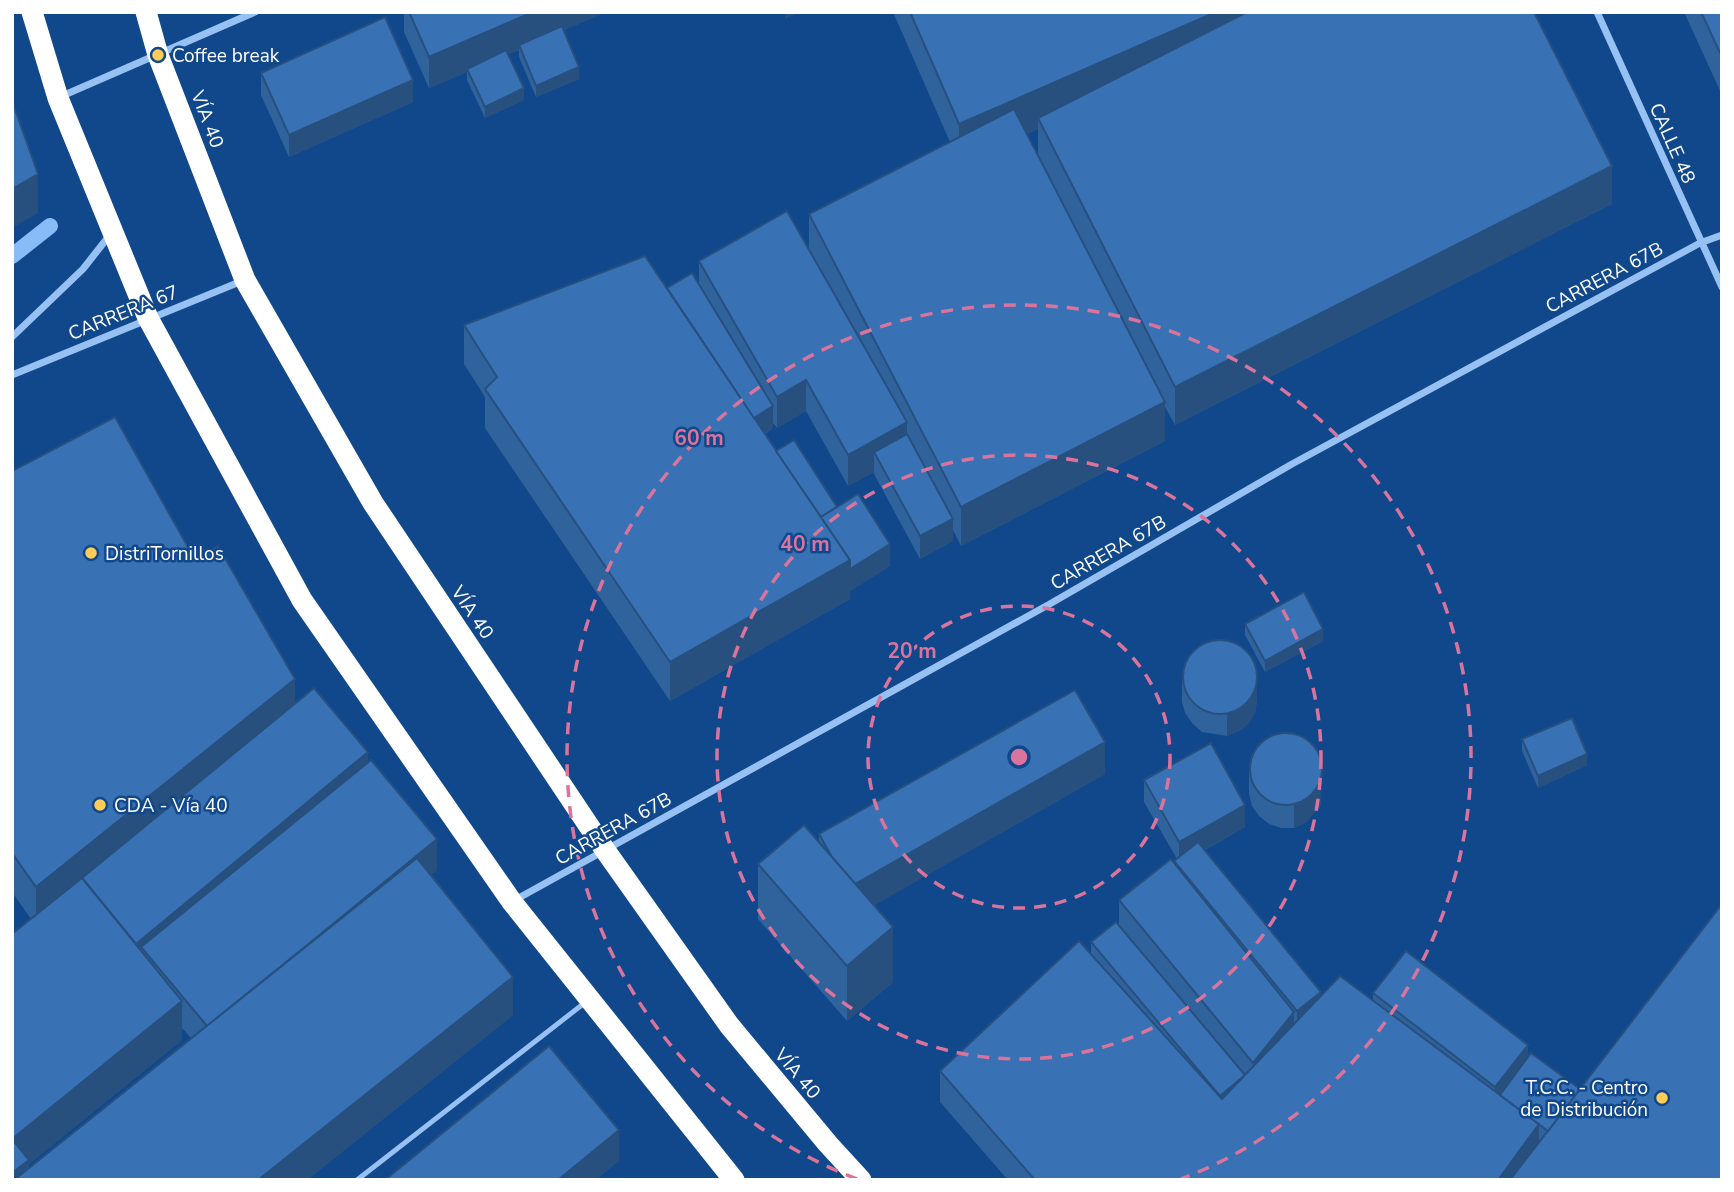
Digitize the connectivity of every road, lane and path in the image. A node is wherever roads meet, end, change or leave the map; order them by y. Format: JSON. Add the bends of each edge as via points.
{"nodes":[{"id":1,"x":32,"y":12,"type":"edge"},
{"id":2,"x":146,"y":12,"type":"edge"},
{"id":3,"x":255,"y":12,"type":"edge"},
{"id":4,"x":1597,"y":12,"type":"edge"},
{"id":5,"x":158,"y":55,"type":"junction"},
{"id":6,"x":58,"y":98,"type":"junction"},
{"id":7,"x":112,"y":233,"type":"junction"},
{"id":8,"x":1722,"y":235,"type":"edge"},
{"id":9,"x":1700,"y":243,"type":"junction"},
{"id":10,"x":245,"y":280,"type":"junction"},
{"id":11,"x":1722,"y":287,"type":"edge"},
{"id":12,"x":148,"y":318,"type":"junction"},
{"id":13,"x":12,"y":337,"type":"edge"},
{"id":14,"x":12,"y":375,"type":"edge"},
{"id":15,"x":605,"y":850,"type":"junction"},
{"id":16,"x":512,"y":902,"type":"junction"},
{"id":17,"x":589,"y":999,"type":"junction"},
{"id":18,"x":357,"y":1180,"type":"edge"},
{"id":19,"x":734,"y":1180,"type":"edge"},
{"id":20,"x":861,"y":1180,"type":"edge"}],
"edges":[{"from":1,"to":6,"type":"highway"},
{"from":2,"to":5,"type":"highway","name":"VÍA 40"},
{"from":3,"to":5,"type":"street"},
{"from":4,"to":9,"type":"street","name":"CALLE 48"},
{"from":5,"to":6,"type":"street"},
{"from":5,"to":10,"type":"highway","name":"VÍA 40"},
{"from":6,"to":7,"type":"highway"},
{"from":7,"to":12,"type":"highway"},
{"from":7,"to":13,"type":"street","name":"CARRERA 67","via":[[83,269]]},
{"from":8,"to":9,"type":"street","name":"CARRERA 67B"},
{"from":9,"to":11,"type":"street","name":"CALLE 48"},
{"from":9,"to":15,"type":"street","name":"CARRERA 67B","via":[[1292,464],[1036,612]]},
{"from":10,"to":12,"type":"street","name":"CARRERA 67"},
{"from":10,"to":15,"type":"highway","name":"VÍA 40","via":[[373,503]]},
{"from":12,"to":14,"type":"street","name":"CARRERA 67"},
{"from":12,"to":16,"type":"highway","via":[[302,600]]},
{"from":15,"to":16,"type":"street","name":"CARRERA 67B"},
{"from":15,"to":20,"type":"highway","name":"VÍA 40","via":[[729,1025]]},
{"from":16,"to":17,"type":"highway"},
{"from":17,"to":18,"type":"lane"},
{"from":17,"to":19,"type":"highway"}]}
